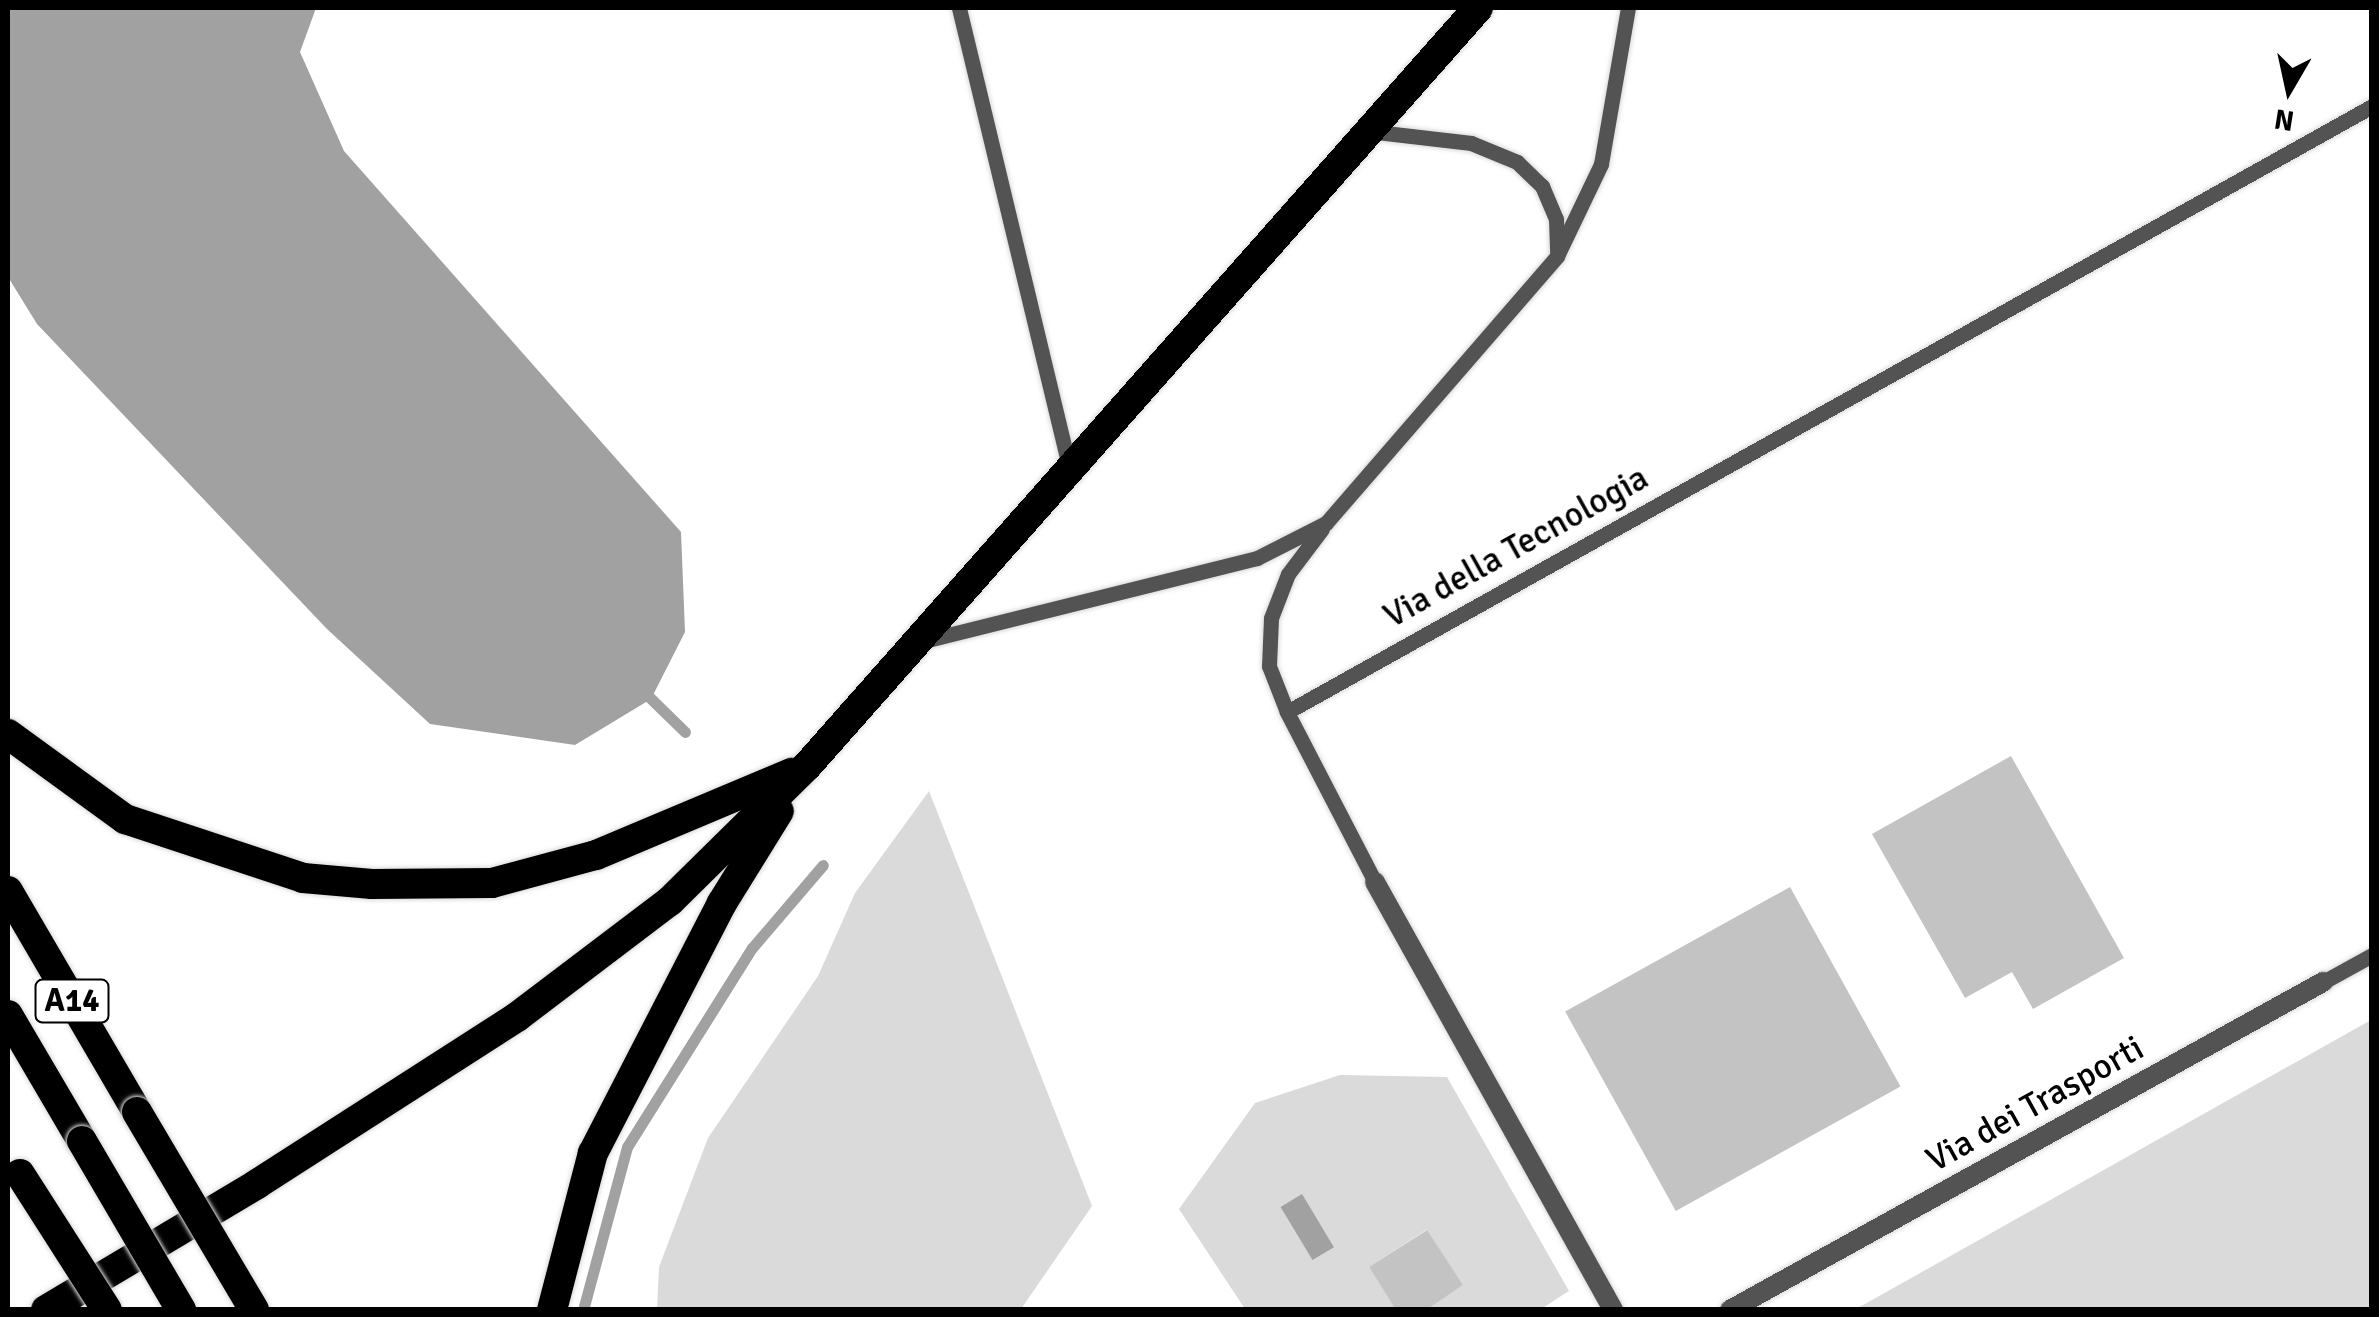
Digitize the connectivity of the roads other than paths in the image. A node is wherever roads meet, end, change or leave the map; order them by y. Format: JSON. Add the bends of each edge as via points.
{"nodes":[{"id":1,"x":959,"y":8,"type":"edge"},
{"id":2,"x":1478,"y":8,"type":"edge"},
{"id":3,"x":1628,"y":8,"type":"edge"},
{"id":4,"x":2372,"y":106,"type":"edge"},
{"id":5,"x":1368,"y":131,"type":"junction"},
{"id":6,"x":1557,"y":256,"type":"junction"},
{"id":7,"x":1070,"y":469,"type":"junction"},
{"id":8,"x":1326,"y":524,"type":"junction"},
{"id":9,"x":916,"y":643,"type":"junction"},
{"id":10,"x":1287,"y":712,"type":"junction"},
{"id":11,"x":8,"y":734,"type":"edge"},
{"id":12,"x":807,"y":766,"type":"junction"},
{"id":13,"x":1375,"y":882,"type":"joint"},
{"id":14,"x":8,"y":891,"type":"edge"},
{"id":15,"x":2372,"y":956,"type":"edge"},
{"id":16,"x":2323,"y":982,"type":"joint"},
{"id":17,"x":8,"y":1014,"type":"edge"},
{"id":18,"x":14,"y":1165,"type":"edge"},
{"id":19,"x":46,"y":1310,"type":"edge"},
{"id":20,"x":107,"y":1310,"type":"edge"},
{"id":21,"x":181,"y":1310,"type":"edge"},
{"id":22,"x":254,"y":1310,"type":"edge"},
{"id":23,"x":552,"y":1310,"type":"edge"},
{"id":24,"x":1614,"y":1310,"type":"edge"},
{"id":25,"x":1730,"y":1310,"type":"edge"}],
"edges":[{"from":1,"to":7,"type":"lane"},
{"from":2,"to":5,"type":"highway"},
{"from":3,"to":6,"type":"lane","via":[[1601,164]]},
{"from":4,"to":10,"type":"lane","name":"Via della Tecnologia"},
{"from":5,"to":6,"type":"lane","via":[[1471,143],[1517,162],[1542,186],[1556,219]]},
{"from":5,"to":7,"type":"highway"},
{"from":6,"to":8,"type":"lane"},
{"from":7,"to":9,"type":"highway"},
{"from":8,"to":9,"type":"lane","via":[[1257,558]]},
{"from":8,"to":10,"type":"lane","via":[[1288,574],[1271,618],[1269,666]]},
{"from":9,"to":12,"type":"highway"},
{"from":10,"to":13,"type":"lane"},
{"from":11,"to":12,"type":"highway","via":[[125,819],[303,878],[372,884],[492,883],[596,855]]},
{"from":12,"to":19,"type":"highway","via":[[670,901],[518,1017]]},
{"from":12,"to":23,"type":"highway","via":[[722,903],[592,1153]]},
{"from":13,"to":24,"type":"street"},
{"from":14,"to":22,"type":"highway","number":"A14","bridge":true},
{"from":15,"to":16,"type":"lane","name":"Via dei Trasporti"},
{"from":16,"to":25,"type":"street","name":"Via dei Trasporti"},
{"from":17,"to":21,"type":"highway","number":"A14","bridge":true},
{"from":18,"to":20,"type":"highway","bridge":true}]}
